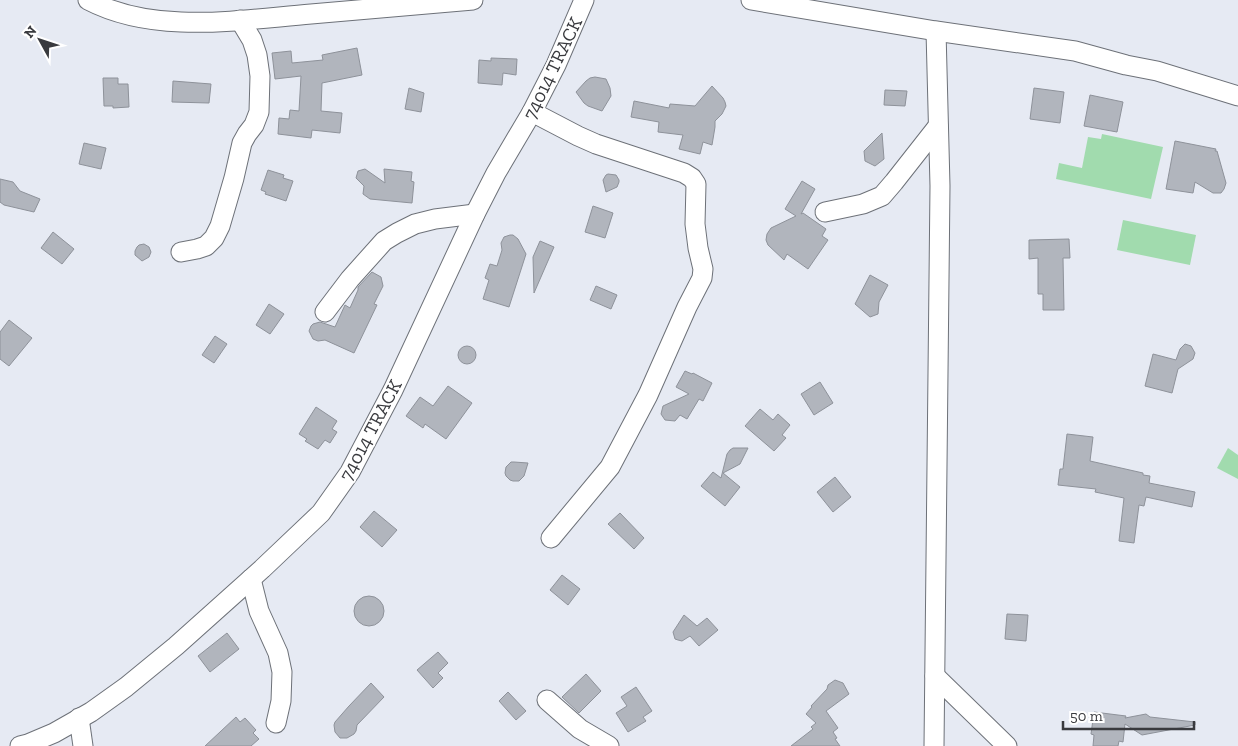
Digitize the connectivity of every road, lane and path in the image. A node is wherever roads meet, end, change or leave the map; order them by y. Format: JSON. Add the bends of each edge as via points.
{"nodes":[{"id":1,"x":88,"y":0,"type":"edge"},
{"id":2,"x":473,"y":0,"type":"edge"},
{"id":3,"x":584,"y":0,"type":"edge"},
{"id":4,"x":751,"y":0,"type":"edge"},
{"id":5,"x":810,"y":5,"type":"edge"},
{"id":6,"x":240,"y":20,"type":"junction"},
{"id":7,"x":936,"y":31,"type":"junction"},
{"id":8,"x":1238,"y":96,"type":"edge"},
{"id":9,"x":532,"y":112,"type":"junction"},
{"id":10,"x":938,"y":126,"type":"junction"},
{"id":11,"x":826,"y":212,"type":"dead end"},
{"id":12,"x":475,"y":214,"type":"junction"},
{"id":13,"x":181,"y":252,"type":"dead end"},
{"id":14,"x":325,"y":312,"type":"dead end"},
{"id":15,"x":551,"y":538,"type":"dead end"},
{"id":16,"x":251,"y":579,"type":"junction"},
{"id":17,"x":935,"y":676,"type":"junction"},
{"id":18,"x":547,"y":700,"type":"dead end"},
{"id":19,"x":79,"y":718,"type":"junction"},
{"id":20,"x":276,"y":723,"type":"dead end"},
{"id":21,"x":20,"y":746,"type":"edge"},
{"id":22,"x":83,"y":746,"type":"edge"},
{"id":23,"x":609,"y":746,"type":"edge"},
{"id":24,"x":934,"y":746,"type":"edge"},
{"id":25,"x":1007,"y":746,"type":"edge"}],
"edges":[{"from":1,"to":6,"type":"street","via":[[142,18],[194,22]]},
{"from":2,"to":6,"type":"street"},
{"from":3,"to":9,"type":"street","name":"74014 TRACK"},
{"from":4,"to":5,"type":"street"},
{"from":5,"to":7,"type":"street"},
{"from":6,"to":13,"type":"street","via":[[257,56],[259,112],[242,143],[214,238],[206,246]]},
{"from":7,"to":8,"type":"street","via":[[1075,51],[1157,70]]},
{"from":7,"to":10,"type":"street"},
{"from":9,"to":12,"type":"street","name":"74014 TRACK"},
{"from":9,"to":15,"type":"street","via":[[596,144],[692,178],[696,184],[696,224],[703,269],[702,278],[648,395],[610,467]]},
{"from":10,"to":11,"type":"street","via":[[882,196]]},
{"from":10,"to":17,"type":"street"},
{"from":12,"to":14,"type":"street","via":[[415,224],[384,241]]},
{"from":12,"to":16,"type":"street","name":"74014 TRACK","via":[[393,390],[350,472],[321,513]]},
{"from":16,"to":19,"type":"street","name":"74014 TRACK","via":[[126,687]]},
{"from":16,"to":20,"type":"street","via":[[259,611],[278,652],[282,672]]},
{"from":17,"to":24,"type":"street"},
{"from":17,"to":25,"type":"street"},
{"from":18,"to":23,"type":"street","via":[[580,729]]},
{"from":19,"to":21,"type":"street","name":"74014 TRACK","via":[[54,733]]},
{"from":19,"to":22,"type":"street"}]}
